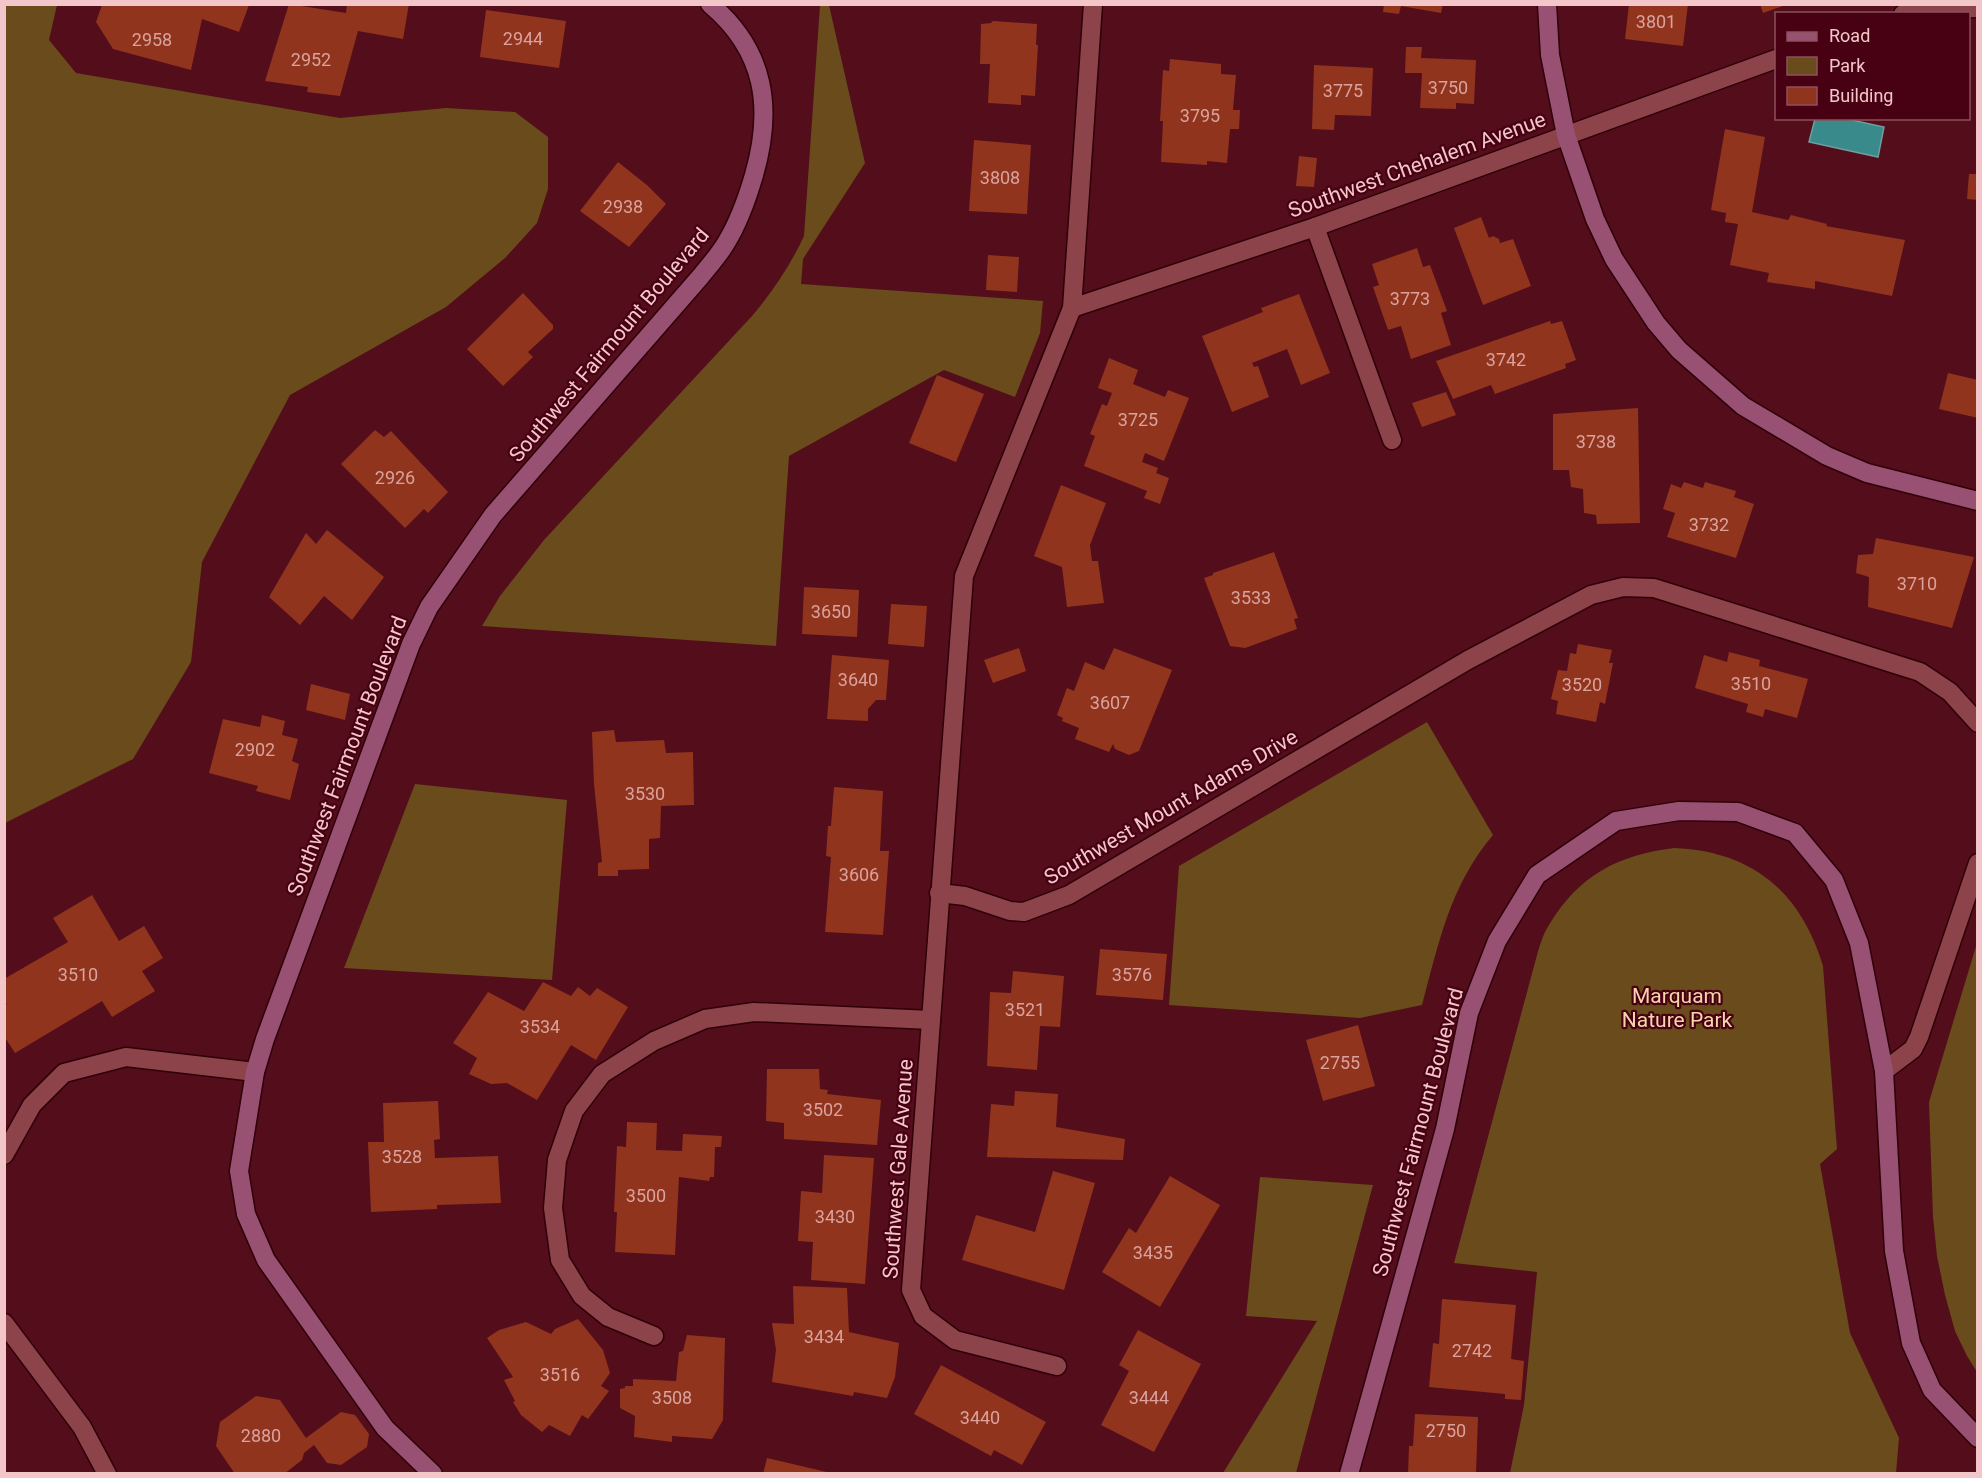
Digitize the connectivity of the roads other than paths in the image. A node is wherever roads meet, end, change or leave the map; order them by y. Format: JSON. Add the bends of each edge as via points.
{"nodes":[{"id":1,"x":710,"y":4,"type":"edge"},
{"id":2,"x":1093,"y":4,"type":"edge"},
{"id":3,"x":1547,"y":4,"type":"edge"},
{"id":4,"x":1977,"y":8,"type":"edge"},
{"id":5,"x":1911,"y":12,"type":"edge"},
{"id":6,"x":1775,"y":59,"type":"edge"},
{"id":7,"x":1566,"y":135,"type":"junction"},
{"id":8,"x":1315,"y":227,"type":"junction"},
{"id":9,"x":1072,"y":308,"type":"junction"},
{"id":10,"x":1392,"y":440,"type":"dead end"},
{"id":11,"x":1977,"y":501,"type":"edge"},
{"id":12,"x":1977,"y":723,"type":"edge"},
{"id":13,"x":1977,"y":863,"type":"edge"},
{"id":14,"x":939,"y":893,"type":"junction"},
{"id":15,"x":931,"y":1020,"type":"junction"},
{"id":16,"x":1884,"y":1071,"type":"junction"},
{"id":17,"x":255,"y":1072,"type":"junction"},
{"id":18,"x":4,"y":1155,"type":"edge"},
{"id":19,"x":4,"y":1323,"type":"edge"},
{"id":20,"x":654,"y":1336,"type":"dead end"},
{"id":21,"x":1057,"y":1366,"type":"dead end"},
{"id":22,"x":1977,"y":1438,"type":"edge"},
{"id":23,"x":107,"y":1473,"type":"edge"},
{"id":24,"x":433,"y":1473,"type":"edge"},
{"id":25,"x":1349,"y":1473,"type":"edge"}],
"edges":[{"from":1,"to":17,"type":"street","name":"Southwest Fairmount Boulevard","via":[[746,45],[763,92],[765,115],[759,159],[746,205],[726,243],[701,276],[493,515],[429,607],[411,644]]},
{"from":2,"to":9,"type":"street"},
{"from":3,"to":7,"type":"street","via":[[1550,55]]},
{"from":4,"to":5,"type":"street"},
{"from":6,"to":7,"type":"street","name":"Southwest Chehalem Avenue"},
{"from":7,"to":8,"type":"street","name":"Southwest Chehalem Avenue"},
{"from":7,"to":11,"type":"street","via":[[1595,219],[1614,259],[1656,323],[1679,350],[1743,406],[1827,456],[1868,473]]},
{"from":8,"to":9,"type":"street","name":"Southwest Chehalem Avenue"},
{"from":8,"to":10,"type":"street"},
{"from":9,"to":14,"type":"street","via":[[964,576]]},
{"from":12,"to":14,"type":"street","name":"Southwest Mount Adams Drive","via":[[1950,692],[1920,672],[1654,588],[1623,587],[1591,595],[1468,660],[1069,895],[1024,912]]},
{"from":13,"to":16,"type":"street","via":[[1919,1037],[1913,1049]]},
{"from":14,"to":15,"type":"street","name":"Southwest Gale Avenue"},
{"from":15,"to":20,"type":"street","via":[[754,1012],[705,1019],[654,1041],[602,1074],[574,1112],[557,1160],[553,1208],[560,1260],[582,1296],[608,1317]]},
{"from":15,"to":21,"type":"street","name":"Southwest Gale Avenue","via":[[911,1290],[923,1316],[955,1340]]},
{"from":16,"to":22,"type":"street","name":"Southwest Fairmount Boulevard","via":[[1894,1251],[1911,1343],[1932,1390]]},
{"from":16,"to":25,"type":"street","name":"Southwest Fairmount Boulevard","via":[[1859,943],[1834,880],[1795,833],[1738,812],[1668,812],[1616,821],[1537,875],[1497,941],[1469,1013],[1445,1129]]},
{"from":17,"to":18,"type":"street","via":[[126,1057],[64,1073],[32,1106]]},
{"from":17,"to":24,"type":"street","name":"Southwest Fairmount Boulevard","via":[[239,1171],[246,1214],[266,1260],[386,1428]]},
{"from":19,"to":23,"type":"street","via":[[82,1427]]}]}
